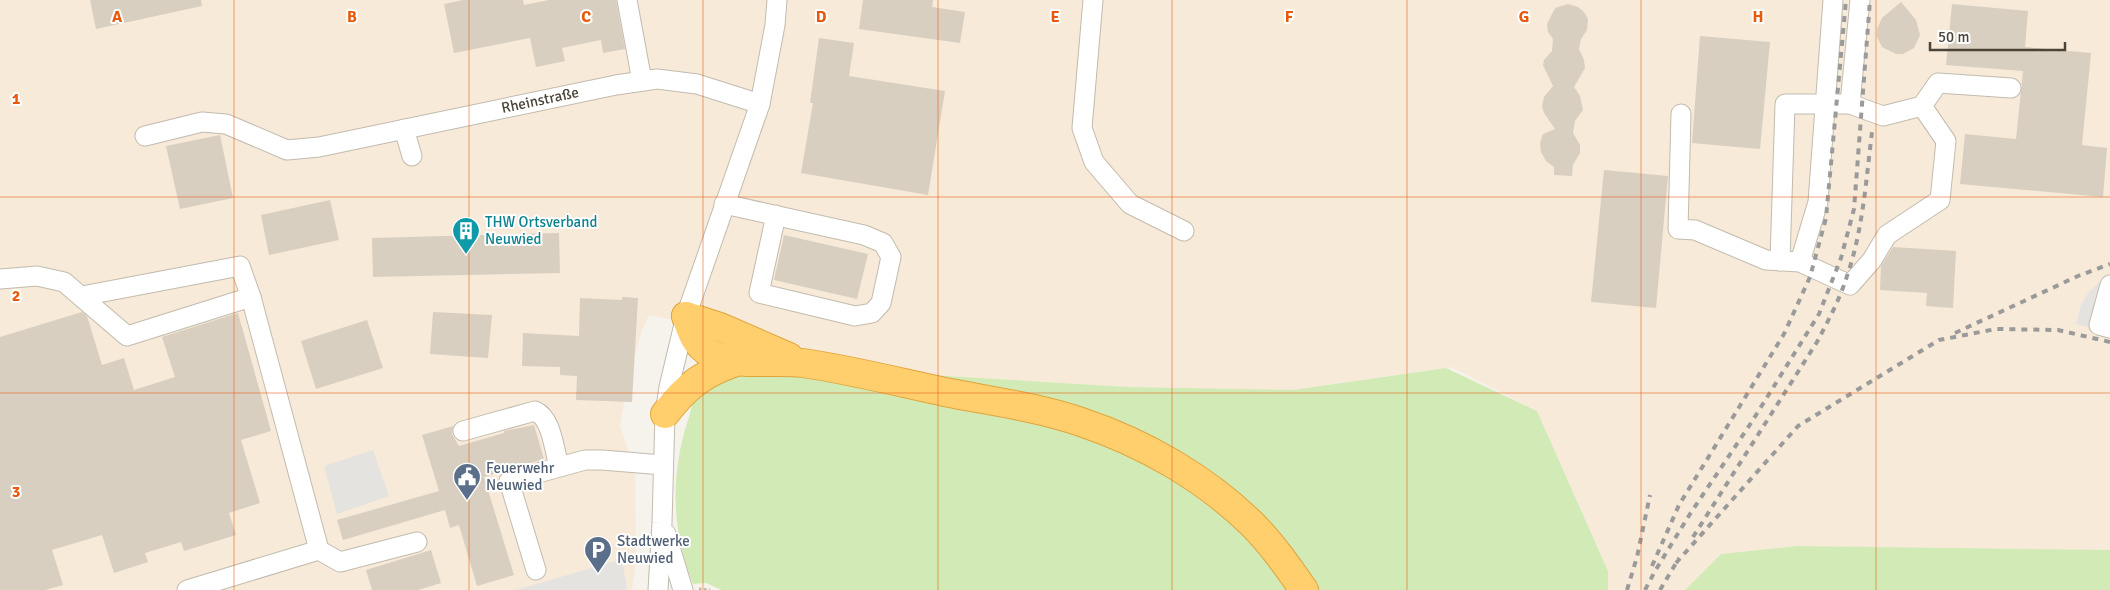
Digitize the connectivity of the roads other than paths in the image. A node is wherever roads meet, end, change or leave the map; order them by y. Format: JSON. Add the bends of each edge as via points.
{"nodes":[{"id":1,"x":627,"y":0,"type":"edge"},
{"id":2,"x":777,"y":0,"type":"edge"},
{"id":3,"x":1092,"y":0,"type":"edge"},
{"id":4,"x":1833,"y":0,"type":"edge"},
{"id":5,"x":1860,"y":0,"type":"edge"},
{"id":6,"x":642,"y":81,"type":"junction"},
{"id":7,"x":2011,"y":88,"type":"dead end"},
{"id":8,"x":760,"y":104,"type":"junction"},
{"id":9,"x":1825,"y":104,"type":"junction"},
{"id":10,"x":1850,"y":104,"type":"junction"},
{"id":11,"x":1922,"y":106,"type":"junction"},
{"id":12,"x":1681,"y":114,"type":"dead end"},
{"id":13,"x":404,"y":129,"type":"junction"},
{"id":14,"x":144,"y":136,"type":"dead end"},
{"id":15,"x":412,"y":156,"type":"dead end"},
{"id":16,"x":724,"y":204,"type":"junction"},
{"id":17,"x":776,"y":215,"type":"junction"},
{"id":18,"x":1184,"y":231,"type":"dead end"},
{"id":19,"x":1780,"y":261,"type":"junction"},
{"id":20,"x":1800,"y":262,"type":"junction"},
{"id":21,"x":0,"y":279,"type":"edge"},
{"id":22,"x":2110,"y":285,"type":"edge"},
{"id":23,"x":82,"y":296,"type":"junction"},
{"id":24,"x":251,"y":297,"type":"junction"},
{"id":25,"x":686,"y":316,"type":"junction"},
{"id":26,"x":2110,"y":328,"type":"edge"},
{"id":27,"x":739,"y":361,"type":"junction"},
{"id":28,"x":802,"y":363,"type":"junction"},
{"id":29,"x":665,"y":414,"type":"junction"},
{"id":30,"x":463,"y":431,"type":"dead end"},
{"id":31,"x":663,"y":465,"type":"junction"},
{"id":32,"x":559,"y":466,"type":"junction"},
{"id":33,"x":662,"y":523,"type":"junction"},
{"id":34,"x":417,"y":542,"type":"dead end"},
{"id":35,"x":319,"y":550,"type":"junction"},
{"id":36,"x":536,"y":570,"type":"dead end"},
{"id":37,"x":187,"y":590,"type":"edge"},
{"id":38,"x":658,"y":590,"type":"edge"},
{"id":39,"x":683,"y":590,"type":"edge"},
{"id":40,"x":1304,"y":590,"type":"edge"}],
"edges":[{"from":1,"to":6,"type":"street"},
{"from":2,"to":8,"type":"street"},
{"from":3,"to":18,"type":"street","via":[[1082,128],[1094,162],[1130,204]]},
{"from":4,"to":9,"type":"street"},
{"from":5,"to":10,"type":"street"},
{"from":6,"to":8,"type":"street","name":"Rheinstraße","via":[[657,79],[697,84]]},
{"from":6,"to":13,"type":"street","name":"Rheinstraße"},
{"from":7,"to":11,"type":"street","via":[[1938,83]]},
{"from":8,"to":16,"type":"street"},
{"from":9,"to":10,"type":"street"},
{"from":9,"to":19,"type":"street","via":[[1785,104]]},
{"from":9,"to":20,"type":"street","via":[[1818,202]]},
{"from":10,"to":11,"type":"street","via":[[1883,116]]},
{"from":11,"to":20,"type":"street","via":[[1946,141],[1940,200],[1887,235],[1872,260],[1850,285]]},
{"from":12,"to":19,"type":"street","via":[[1678,230],[1695,230],[1766,260]]},
{"from":13,"to":14,"type":"street","name":"Rheinstraße","via":[[319,147],[287,150],[226,124],[202,122]]},
{"from":13,"to":15,"type":"street"},
{"from":16,"to":17,"type":"street"},
{"from":16,"to":25,"type":"street"},
{"from":17,"to":17,"type":"street","via":[[883,243],[891,257],[881,303],[872,313],[855,316],[759,293]]},
{"from":19,"to":20,"type":"street"},
{"from":21,"to":23,"type":"street","via":[[36,276],[64,282]]},
{"from":22,"to":26,"type":"street","via":[[2099,325]]},
{"from":23,"to":24,"type":"street","via":[[127,336]]},
{"from":23,"to":24,"type":"street","via":[[240,266]]},
{"from":24,"to":35,"type":"street"},
{"from":25,"to":27,"type":"highway","via":[[701,347],[718,356]]},
{"from":25,"to":28,"type":"highway","via":[[720,327]]},
{"from":25,"to":29,"type":"street"},
{"from":27,"to":28,"type":"highway"},
{"from":27,"to":29,"type":"highway","via":[[696,380]]},
{"from":28,"to":40,"type":"highway","via":[[1054,415],[1081,422],[1141,447],[1174,465],[1253,525]]},
{"from":29,"to":31,"type":"street"},
{"from":30,"to":32,"type":"street","via":[[535,410],[547,424]]},
{"from":31,"to":32,"type":"street","via":[[584,460]]},
{"from":31,"to":33,"type":"street"},
{"from":32,"to":36,"type":"street","via":[[509,481]]},
{"from":33,"to":38,"type":"street"},
{"from":33,"to":39,"type":"street"},
{"from":34,"to":35,"type":"street","via":[[340,562]]},
{"from":35,"to":37,"type":"street"}]}
